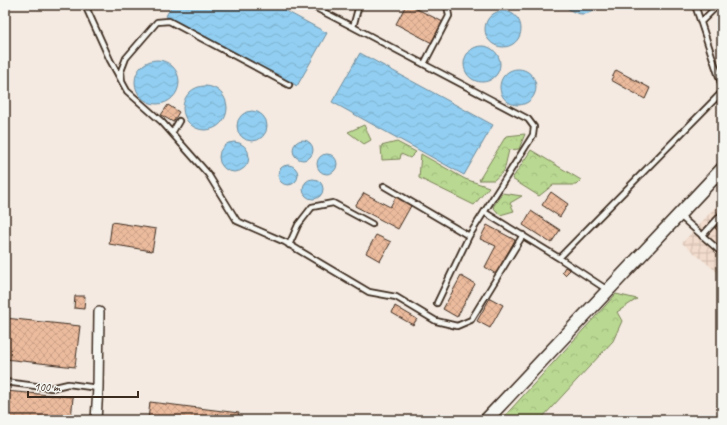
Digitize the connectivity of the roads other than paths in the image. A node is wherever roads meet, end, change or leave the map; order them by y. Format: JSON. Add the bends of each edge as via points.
{"nodes":[{"id":1,"x":85,"y":5,"type":"edge"},
{"id":2,"x":310,"y":5,"type":"edge"},
{"id":3,"x":359,"y":5,"type":"edge"},
{"id":4,"x":447,"y":5,"type":"edge"},
{"id":5,"x":695,"y":5,"type":"edge"},
{"id":6,"x":714,"y":9,"type":"dead end"},
{"id":7,"x":701,"y":22,"type":"junction"},
{"id":8,"x":353,"y":27,"type":"junction"},
{"id":9,"x":424,"y":64,"type":"junction"},
{"id":10,"x":123,"y":84,"type":"junction"},
{"id":11,"x":289,"y":85,"type":"dead end"},
{"id":12,"x":722,"y":86,"type":"edge"},
{"id":13,"x":722,"y":92,"type":"edge"},
{"id":14,"x":179,"y":121,"type":"dead end"},
{"id":15,"x":172,"y":133,"type":"junction"},
{"id":16,"x":722,"y":169,"type":"edge"},
{"id":17,"x":384,"y":186,"type":"dead end"},
{"id":18,"x":484,"y":212,"type":"junction"},
{"id":19,"x":722,"y":214,"type":"edge"},
{"id":20,"x":678,"y":215,"type":"junction"},
{"id":21,"x":372,"y":224,"type":"dead end"},
{"id":22,"x":523,"y":235,"type":"junction"},
{"id":23,"x":469,"y":236,"type":"junction"},
{"id":24,"x":702,"y":236,"type":"junction"},
{"id":25,"x":289,"y":244,"type":"junction"},
{"id":26,"x":722,"y":253,"type":"edge"},
{"id":27,"x":559,"y":258,"type":"junction"},
{"id":28,"x":608,"y":290,"type":"junction"},
{"id":29,"x":437,"y":303,"type":"dead end"},
{"id":30,"x":100,"y":312,"type":"dead end"},
{"id":31,"x":5,"y":382,"type":"edge"},
{"id":32,"x":98,"y":388,"type":"junction"},
{"id":33,"x":96,"y":420,"type":"edge"},
{"id":34,"x":486,"y":420,"type":"edge"}],
"edges":[{"from":1,"to":10,"type":"lane"},
{"from":2,"to":8,"type":"lane"},
{"from":3,"to":8,"type":"lane"},
{"from":4,"to":9,"type":"lane","via":[[449,16]]},
{"from":5,"to":7,"type":"lane"},
{"from":6,"to":7,"type":"lane"},
{"from":7,"to":12,"type":"lane"},
{"from":8,"to":9,"type":"lane"},
{"from":9,"to":18,"type":"lane","via":[[528,119],[534,127],[533,135]]},
{"from":10,"to":11,"type":"lane","via":[[121,71],[126,58],[157,22],[169,21]]},
{"from":10,"to":15,"type":"lane","via":[[127,92]]},
{"from":13,"to":27,"type":"lane"},
{"from":14,"to":15,"type":"lane"},
{"from":15,"to":25,"type":"lane","via":[[208,174],[237,221]]},
{"from":16,"to":20,"type":"street"},
{"from":17,"to":23,"type":"lane"},
{"from":18,"to":22,"type":"lane"},
{"from":18,"to":23,"type":"lane"},
{"from":19,"to":24,"type":"lane"},
{"from":20,"to":24,"type":"lane"},
{"from":20,"to":28,"type":"street"},
{"from":21,"to":25,"type":"lane","via":[[333,203],[312,207],[298,225]]},
{"from":22,"to":25,"type":"lane","via":[[470,320],[457,326],[436,321],[396,297],[369,292]]},
{"from":22,"to":27,"type":"lane"},
{"from":23,"to":29,"type":"lane"},
{"from":24,"to":26,"type":"lane"},
{"from":27,"to":28,"type":"lane"},
{"from":28,"to":34,"type":"street"},
{"from":30,"to":32,"type":"street"},
{"from":31,"to":32,"type":"lane","via":[[51,388],[68,384]]},
{"from":32,"to":33,"type":"street"}]}
